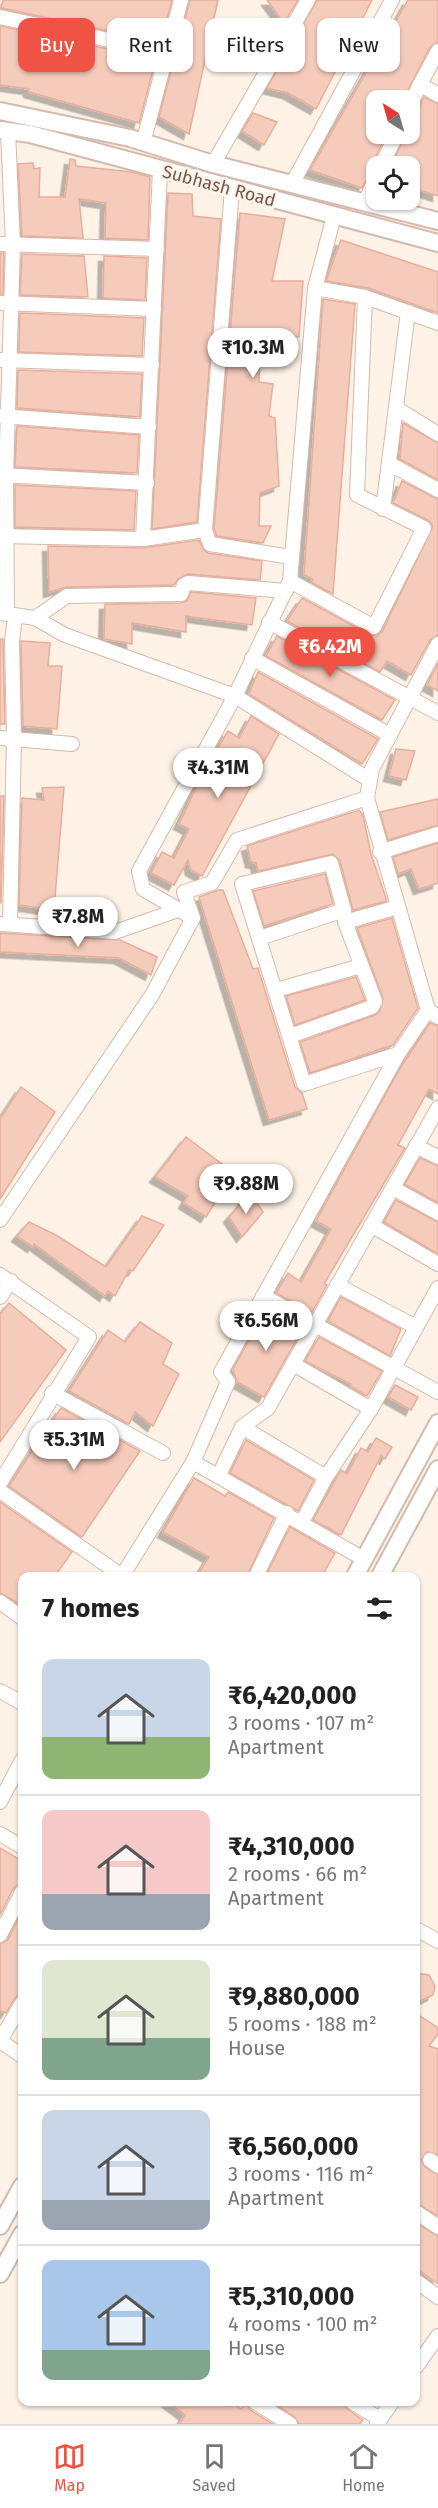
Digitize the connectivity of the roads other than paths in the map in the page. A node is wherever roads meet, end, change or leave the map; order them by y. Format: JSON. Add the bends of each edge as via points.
{"nodes":[{"id":1,"x":181,"y":0,"type":"edge"},
{"id":2,"x":308,"y":0,"type":"edge"},
{"id":3,"x":392,"y":0,"type":"edge"},
{"id":4,"x":0,"y":17,"type":"edge"},
{"id":5,"x":176,"y":18,"type":"edge"},
{"id":6,"x":107,"y":40,"type":"edge"},
{"id":7,"x":438,"y":51,"type":"edge"},
{"id":8,"x":161,"y":72,"type":"edge"},
{"id":9,"x":420,"y":84,"type":"junction"},
{"id":10,"x":417,"y":90,"type":"edge"},
{"id":11,"x":438,"y":95,"type":"edge"},
{"id":12,"x":0,"y":111,"type":"edge"},
{"id":13,"x":4,"y":131,"type":"edge"},
{"id":14,"x":144,"y":143,"type":"junction"},
{"id":15,"x":213,"y":164,"type":"junction"},
{"id":16,"x":160,"y":170,"type":"junction"},
{"id":17,"x":292,"y":184,"type":"junction"},
{"id":18,"x":232,"y":189,"type":"junction"},
{"id":19,"x":366,"y":198,"type":"edge"},
{"id":20,"x":364,"y":202,"type":"junction"},
{"id":21,"x":334,"y":216,"type":"junction"},
{"id":22,"x":438,"y":222,"type":"edge"},
{"id":23,"x":438,"y":243,"type":"edge"},
{"id":24,"x":7,"y":244,"type":"edge"},
{"id":25,"x":157,"y":249,"type":"junction"},
{"id":26,"x":315,"y":288,"type":"junction"},
{"id":27,"x":364,"y":297,"type":"junction"},
{"id":28,"x":6,"y":303,"type":"edge"},
{"id":29,"x":154,"y":309,"type":"junction"},
{"id":30,"x":408,"y":312,"type":"junction"},
{"id":31,"x":438,"y":323,"type":"edge"},
{"id":32,"x":6,"y":361,"type":"edge"},
{"id":33,"x":152,"y":365,"type":"junction"},
{"id":34,"x":396,"y":408,"type":"junction"},
{"id":35,"x":5,"y":416,"type":"edge"},
{"id":36,"x":149,"y":427,"type":"junction"},
{"id":37,"x":438,"y":434,"type":"edge"},
{"id":38,"x":390,"y":464,"type":"junction"},
{"id":39,"x":3,"y":476,"type":"edge"},
{"id":40,"x":147,"y":483,"type":"junction"},
{"id":41,"x":438,"y":490,"type":"edge"},
{"id":42,"x":383,"y":509,"type":"junction"},
{"id":43,"x":205,"y":530,"type":"junction"},
{"id":44,"x":4,"y":536,"type":"edge"},
{"id":45,"x":143,"y":539,"type":"junction"},
{"id":46,"x":291,"y":556,"type":"junction"},
{"id":47,"x":288,"y":586,"type":"junction"},
{"id":48,"x":8,"y":614,"type":"edge"},
{"id":49,"x":35,"y":618,"type":"junction"},
{"id":50,"x":269,"y":622,"type":"junction"},
{"id":51,"x":438,"y":644,"type":"edge"},
{"id":52,"x":252,"y":658,"type":"junction"},
{"id":53,"x":434,"y":661,"type":"edge"},
{"id":54,"x":235,"y":696,"type":"junction"},
{"id":55,"x":410,"y":697,"type":"junction"},
{"id":56,"x":438,"y":713,"type":"edge"},
{"id":57,"x":390,"y":735,"type":"junction"},
{"id":58,"x":7,"y":738,"type":"edge"},
{"id":59,"x":72,"y":744,"type":"dead end"},
{"id":60,"x":368,"y":779,"type":"junction"},
{"id":61,"x":366,"y":798,"type":"junction"},
{"id":62,"x":438,"y":834,"type":"edge"},
{"id":63,"x":380,"y":852,"type":"junction"},
{"id":64,"x":398,"y":907,"type":"junction"},
{"id":65,"x":178,"y":910,"type":"junction"},
{"id":66,"x":345,"y":916,"type":"junction"},
{"id":67,"x":193,"y":918,"type":"junction"},
{"id":68,"x":5,"y":924,"type":"edge"},
{"id":69,"x":260,"y":938,"type":"junction"},
{"id":70,"x":362,"y":966,"type":"junction"},
{"id":71,"x":276,"y":990,"type":"junction"},
{"id":72,"x":433,"y":1013,"type":"edge"},
{"id":73,"x":290,"y":1036,"type":"junction"},
{"id":74,"x":398,"y":1054,"type":"junction"},
{"id":75,"x":438,"y":1108,"type":"edge"},
{"id":76,"x":416,"y":1146,"type":"junction"},
{"id":77,"x":438,"y":1157,"type":"edge"},
{"id":78,"x":393,"y":1188,"type":"junction"},
{"id":79,"x":438,"y":1213,"type":"edge"},
{"id":80,"x":0,"y":1220,"type":"edge"},
{"id":81,"x":371,"y":1225,"type":"junction"},
{"id":82,"x":438,"y":1264,"type":"edge"},
{"id":83,"x":6,"y":1278,"type":"edge"},
{"id":84,"x":337,"y":1285,"type":"junction"},
{"id":85,"x":438,"y":1288,"type":"edge"},
{"id":86,"x":263,"y":1296,"type":"junction"},
{"id":87,"x":0,"y":1297,"type":"edge"},
{"id":88,"x":314,"y":1326,"type":"junction"},
{"id":89,"x":416,"y":1328,"type":"junction"},
{"id":90,"x":293,"y":1364,"type":"junction"},
{"id":91,"x":394,"y":1368,"type":"junction"},
{"id":92,"x":438,"y":1392,"type":"edge"},
{"id":93,"x":52,"y":1393,"type":"junction"},
{"id":94,"x":371,"y":1409,"type":"junction"},
{"id":95,"x":438,"y":1423,"type":"edge"},
{"id":96,"x":242,"y":1427,"type":"junction"},
{"id":97,"x":163,"y":1453,"type":"dead end"},
{"id":98,"x":194,"y":1462,"type":"junction"},
{"id":99,"x":438,"y":1469,"type":"edge"},
{"id":100,"x":219,"y":1475,"type":"junction"},
{"id":101,"x":326,"y":1477,"type":"junction"},
{"id":102,"x":0,"y":1483,"type":"edge"},
{"id":103,"x":0,"y":1491,"type":"edge"},
{"id":104,"x":287,"y":1513,"type":"junction"},
{"id":105,"x":302,"y":1522,"type":"junction"},
{"id":106,"x":364,"y":1559,"type":"junction"},
{"id":107,"x":116,"y":1572,"type":"edge"},
{"id":108,"x":125,"y":1572,"type":"edge"},
{"id":109,"x":258,"y":1572,"type":"edge"},
{"id":110,"x":357,"y":1572,"type":"edge"},
{"id":111,"x":382,"y":1572,"type":"edge"},
{"id":112,"x":0,"y":1602,"type":"edge"},
{"id":113,"x":18,"y":1615,"type":"edge"},
{"id":114,"x":0,"y":1691,"type":"edge"},
{"id":115,"x":18,"y":1701,"type":"edge"},
{"id":116,"x":18,"y":1768,"type":"edge"},
{"id":117,"x":0,"y":1802,"type":"edge"},
{"id":118,"x":0,"y":1834,"type":"edge"},
{"id":119,"x":18,"y":1845,"type":"edge"},
{"id":120,"x":18,"y":1900,"type":"edge"},
{"id":121,"x":420,"y":1931,"type":"edge"},
{"id":122,"x":0,"y":1935,"type":"edge"},
{"id":123,"x":438,"y":1941,"type":"edge"},
{"id":124,"x":18,"y":2010,"type":"edge"},
{"id":125,"x":0,"y":2041,"type":"edge"},
{"id":126,"x":18,"y":2053,"type":"edge"},
{"id":127,"x":18,"y":2193,"type":"edge"},
{"id":128,"x":420,"y":2215,"type":"edge"},
{"id":129,"x":1,"y":2223,"type":"edge"},
{"id":130,"x":438,"y":2227,"type":"edge"},
{"id":131,"x":18,"y":2241,"type":"edge"},
{"id":132,"x":0,"y":2274,"type":"edge"},
{"id":133,"x":420,"y":2284,"type":"edge"},
{"id":134,"x":438,"y":2297,"type":"edge"},
{"id":135,"x":438,"y":2336,"type":"edge"},
{"id":136,"x":420,"y":2361,"type":"edge"},
{"id":137,"x":261,"y":2406,"type":"edge"},
{"id":138,"x":357,"y":2406,"type":"edge"},
{"id":139,"x":389,"y":2406,"type":"edge"},
{"id":140,"x":379,"y":2422,"type":"edge"},
{"id":141,"x":290,"y":2424,"type":"edge"}],
"edges":[{"from":1,"to":5,"type":"street"},
{"from":2,"to":15,"type":"street"},
{"from":3,"to":17,"type":"street"},
{"from":4,"to":6,"type":"street"},
{"from":7,"to":9,"type":"street"},
{"from":8,"to":14,"type":"street"},
{"from":9,"to":10,"type":"street"},
{"from":9,"to":11,"type":"street"},
{"from":12,"to":14,"type":"street","name":"Subhash Road"},
{"from":13,"to":16,"type":"street","name":"Subhash Road","via":[[30,134]]},
{"from":13,"to":24,"type":"street"},
{"from":14,"to":15,"type":"street","name":"Subhash Road"},
{"from":15,"to":17,"type":"street","name":"Subhash Road"},
{"from":16,"to":18,"type":"street","name":"Subhash Road"},
{"from":16,"to":25,"type":"street"},
{"from":17,"to":20,"type":"street","name":"Subhash Road"},
{"from":18,"to":21,"type":"street","name":"Subhash Road"},
{"from":18,"to":43,"type":"street"},
{"from":19,"to":20,"type":"street"},
{"from":20,"to":22,"type":"street","name":"Subhash Road"},
{"from":21,"to":23,"type":"street","name":"Subhash Road"},
{"from":21,"to":26,"type":"street"},
{"from":24,"to":25,"type":"street"},
{"from":24,"to":28,"type":"street"},
{"from":25,"to":29,"type":"street"},
{"from":26,"to":27,"type":"street"},
{"from":26,"to":46,"type":"street"},
{"from":27,"to":30,"type":"street"},
{"from":27,"to":42,"type":"street","via":[[357,495]]},
{"from":28,"to":29,"type":"street"},
{"from":28,"to":32,"type":"street"},
{"from":29,"to":33,"type":"street"},
{"from":30,"to":31,"type":"street"},
{"from":30,"to":34,"type":"street"},
{"from":32,"to":33,"type":"street"},
{"from":32,"to":35,"type":"street"},
{"from":33,"to":36,"type":"street"},
{"from":34,"to":37,"type":"street"},
{"from":34,"to":38,"type":"street"},
{"from":35,"to":36,"type":"street"},
{"from":35,"to":39,"type":"street"},
{"from":36,"to":40,"type":"street"},
{"from":38,"to":41,"type":"street"},
{"from":38,"to":42,"type":"street"},
{"from":39,"to":40,"type":"street"},
{"from":39,"to":44,"type":"street"},
{"from":40,"to":45,"type":"street"},
{"from":42,"to":47,"type":"street","via":[[424,528],[374,627]]},
{"from":43,"to":45,"type":"street"},
{"from":43,"to":46,"type":"street","via":[[210,544]]},
{"from":44,"to":45,"type":"street"},
{"from":44,"to":48,"type":"street"},
{"from":46,"to":47,"type":"street"},
{"from":47,"to":49,"type":"street","via":[[188,583],[181,594],[67,596]]},
{"from":47,"to":50,"type":"street"},
{"from":48,"to":49,"type":"street"},
{"from":48,"to":58,"type":"street","via":[[12,641]]},
{"from":49,"to":54,"type":"street","via":[[65,635]]},
{"from":50,"to":52,"type":"street"},
{"from":50,"to":55,"type":"street"},
{"from":51,"to":53,"type":"street"},
{"from":52,"to":54,"type":"street"},
{"from":52,"to":57,"type":"street"},
{"from":53,"to":55,"type":"street"},
{"from":54,"to":60,"type":"street"},
{"from":54,"to":65,"type":"street","via":[[139,871],[144,889]]},
{"from":55,"to":56,"type":"street"},
{"from":55,"to":57,"type":"street"},
{"from":57,"to":60,"type":"street"},
{"from":58,"to":59,"type":"street"},
{"from":58,"to":68,"type":"street"},
{"from":60,"to":61,"type":"street"},
{"from":61,"to":63,"type":"street"},
{"from":61,"to":67,"type":"street","via":[[237,840],[212,884],[184,892]]},
{"from":62,"to":63,"type":"street"},
{"from":63,"to":64,"type":"street"},
{"from":64,"to":66,"type":"street"},
{"from":64,"to":72,"type":"street"},
{"from":65,"to":67,"type":"street"},
{"from":65,"to":68,"type":"street","via":[[115,932]]},
{"from":66,"to":69,"type":"street"},
{"from":66,"to":69,"type":"street","via":[[332,863],[242,885]]},
{"from":66,"to":70,"type":"street"},
{"from":67,"to":80,"type":"street","via":[[152,995]]},
{"from":69,"to":71,"type":"street"},
{"from":70,"to":71,"type":"street"},
{"from":70,"to":73,"type":"street","via":[[375,1001],[372,1007]]},
{"from":71,"to":73,"type":"street"},
{"from":72,"to":74,"type":"street"},
{"from":73,"to":74,"type":"street","via":[[304,1084]]},
{"from":74,"to":86,"type":"street"},
{"from":75,"to":76,"type":"street"},
{"from":76,"to":77,"type":"street"},
{"from":76,"to":78,"type":"street"},
{"from":78,"to":79,"type":"street"},
{"from":78,"to":81,"type":"street"},
{"from":81,"to":82,"type":"street"},
{"from":81,"to":84,"type":"street"},
{"from":83,"to":87,"type":"street"},
{"from":83,"to":93,"type":"street","via":[[89,1337]]},
{"from":84,"to":88,"type":"street"},
{"from":84,"to":89,"type":"street"},
{"from":85,"to":89,"type":"street"},
{"from":86,"to":88,"type":"street"},
{"from":86,"to":98,"type":"street","via":[[221,1372],[228,1382]]},
{"from":88,"to":90,"type":"street"},
{"from":88,"to":91,"type":"street"},
{"from":89,"to":91,"type":"street"},
{"from":90,"to":94,"type":"street"},
{"from":90,"to":96,"type":"street","via":[[268,1407]]},
{"from":91,"to":92,"type":"street"},
{"from":91,"to":94,"type":"street"},
{"from":93,"to":97,"type":"street"},
{"from":93,"to":102,"type":"street"},
{"from":94,"to":101,"type":"street"},
{"from":95,"to":106,"type":"street"},
{"from":96,"to":100,"type":"street"},
{"from":96,"to":101,"type":"street"},
{"from":98,"to":100,"type":"street"},
{"from":98,"to":108,"type":"street"},
{"from":99,"to":111,"type":"street"},
{"from":100,"to":104,"type":"street"},
{"from":101,"to":105,"type":"street"},
{"from":103,"to":107,"type":"street"},
{"from":104,"to":105,"type":"street"},
{"from":104,"to":109,"type":"street"},
{"from":105,"to":106,"type":"street"},
{"from":106,"to":110,"type":"street"},
{"from":112,"to":113,"type":"street"},
{"from":114,"to":115,"type":"street"},
{"from":116,"to":117,"type":"street"},
{"from":118,"to":119,"type":"street"},
{"from":120,"to":122,"type":"street"},
{"from":121,"to":123,"type":"street"},
{"from":124,"to":125,"type":"street"},
{"from":125,"to":126,"type":"street"},
{"from":127,"to":129,"type":"street"},
{"from":128,"to":130,"type":"street"},
{"from":131,"to":132,"type":"street"},
{"from":133,"to":134,"type":"street"},
{"from":135,"to":136,"type":"street"},
{"from":137,"to":141,"type":"street"},
{"from":138,"to":140,"type":"street"},
{"from":139,"to":140,"type":"street"}]}
